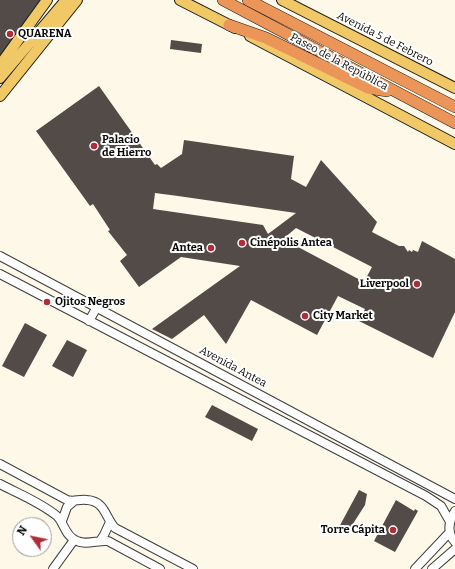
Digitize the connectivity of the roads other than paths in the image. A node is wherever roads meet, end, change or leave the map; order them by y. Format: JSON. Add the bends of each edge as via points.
{"nodes":[{"id":1,"x":47,"y":0,"type":"edge"},
{"id":2,"x":66,"y":0,"type":"edge"},
{"id":3,"x":77,"y":0,"type":"edge"},
{"id":4,"x":82,"y":0,"type":"edge"},
{"id":5,"x":180,"y":0,"type":"edge"},
{"id":6,"x":223,"y":0,"type":"edge"},
{"id":7,"x":248,"y":0,"type":"edge"},
{"id":8,"x":282,"y":0,"type":"edge"},
{"id":9,"x":230,"y":25,"type":"junction"},
{"id":10,"x":0,"y":65,"type":"edge"},
{"id":11,"x":19,"y":74,"type":"junction"},
{"id":12,"x":0,"y":78,"type":"edge"},
{"id":13,"x":455,"y":88,"type":"edge"},
{"id":14,"x":393,"y":91,"type":"junction"},
{"id":15,"x":0,"y":96,"type":"edge"},
{"id":16,"x":455,"y":107,"type":"edge"},
{"id":17,"x":455,"y":123,"type":"edge"},
{"id":18,"x":455,"y":144,"type":"edge"},
{"id":19,"x":0,"y":256,"type":"edge"},
{"id":20,"x":0,"y":274,"type":"edge"},
{"id":21,"x":97,"y":307,"type":"junction"},
{"id":22,"x":89,"y":321,"type":"junction"},
{"id":23,"x":369,"y":452,"type":"junction"},
{"id":24,"x":362,"y":463,"type":"junction"},
{"id":25,"x":0,"y":464,"type":"edge"},
{"id":26,"x":0,"y":484,"type":"edge"},
{"id":27,"x":455,"y":499,"type":"edge"},
{"id":28,"x":73,"y":502,"type":"junction"},
{"id":29,"x":455,"y":511,"type":"edge"},
{"id":30,"x":449,"y":520,"type":"junction"},
{"id":31,"x":62,"y":521,"type":"junction"},
{"id":32,"x":110,"y":522,"type":"junction"},
{"id":33,"x":449,"y":533,"type":"junction"},
{"id":34,"x":74,"y":540,"type":"junction"},
{"id":35,"x":100,"y":540,"type":"junction"},
{"id":36,"x":455,"y":542,"type":"edge"},
{"id":37,"x":455,"y":549,"type":"edge"},
{"id":38,"x":53,"y":569,"type":"edge"},
{"id":39,"x":160,"y":569,"type":"edge"},
{"id":40,"x":193,"y":569,"type":"edge"},
{"id":41,"x":415,"y":569,"type":"edge"},
{"id":42,"x":432,"y":569,"type":"edge"}],
"edges":[{"from":1,"to":10,"type":"main road"},
{"from":2,"to":12,"type":"main road"},
{"from":3,"to":11,"type":"main road"},
{"from":4,"to":11,"type":"main road"},
{"from":5,"to":9,"type":"main road"},
{"from":6,"to":14,"type":"highway","name":"Paseo de la República"},
{"from":7,"to":16,"type":"highway","name":"Paseo de la República"},
{"from":8,"to":13,"type":"main road","name":"Avenida 5 de Febrero"},
{"from":9,"to":14,"type":"highway","via":[[266,38],[368,88]]},
{"from":9,"to":18,"type":"main road"},
{"from":11,"to":15,"type":"main road"},
{"from":14,"to":17,"type":"highway","name":"Paseo de la República"},
{"from":19,"to":21,"type":"street","name":"Avenida Antea"},
{"from":20,"to":22,"type":"street"},
{"from":21,"to":22,"type":"street"},
{"from":21,"to":23,"type":"street","name":"Avenida Antea"},
{"from":22,"to":24,"type":"street"},
{"from":23,"to":24,"type":"street"},
{"from":23,"to":27,"type":"street","name":"Avenida Antea"},
{"from":24,"to":30,"type":"street","via":[[426,496],[441,506]]},
{"from":25,"to":28,"type":"street"},
{"from":26,"to":31,"type":"street","via":[[50,510]]},
{"from":28,"to":31,"type":"street","via":[[63,513]]},
{"from":28,"to":32,"type":"street","via":[[96,502],[104,507]]},
{"from":29,"to":30,"type":"street"},
{"from":30,"to":33,"type":"street"},
{"from":31,"to":34,"type":"street","via":[[65,530]]},
{"from":32,"to":35,"type":"street"},
{"from":32,"to":40,"type":"street","via":[[115,528]]},
{"from":33,"to":36,"type":"street"},
{"from":33,"to":41,"type":"street"},
{"from":34,"to":35,"type":"street","via":[[91,543]]},
{"from":34,"to":38,"type":"street"},
{"from":35,"to":39,"type":"street","via":[[108,541]]},
{"from":37,"to":42,"type":"street"}]}
